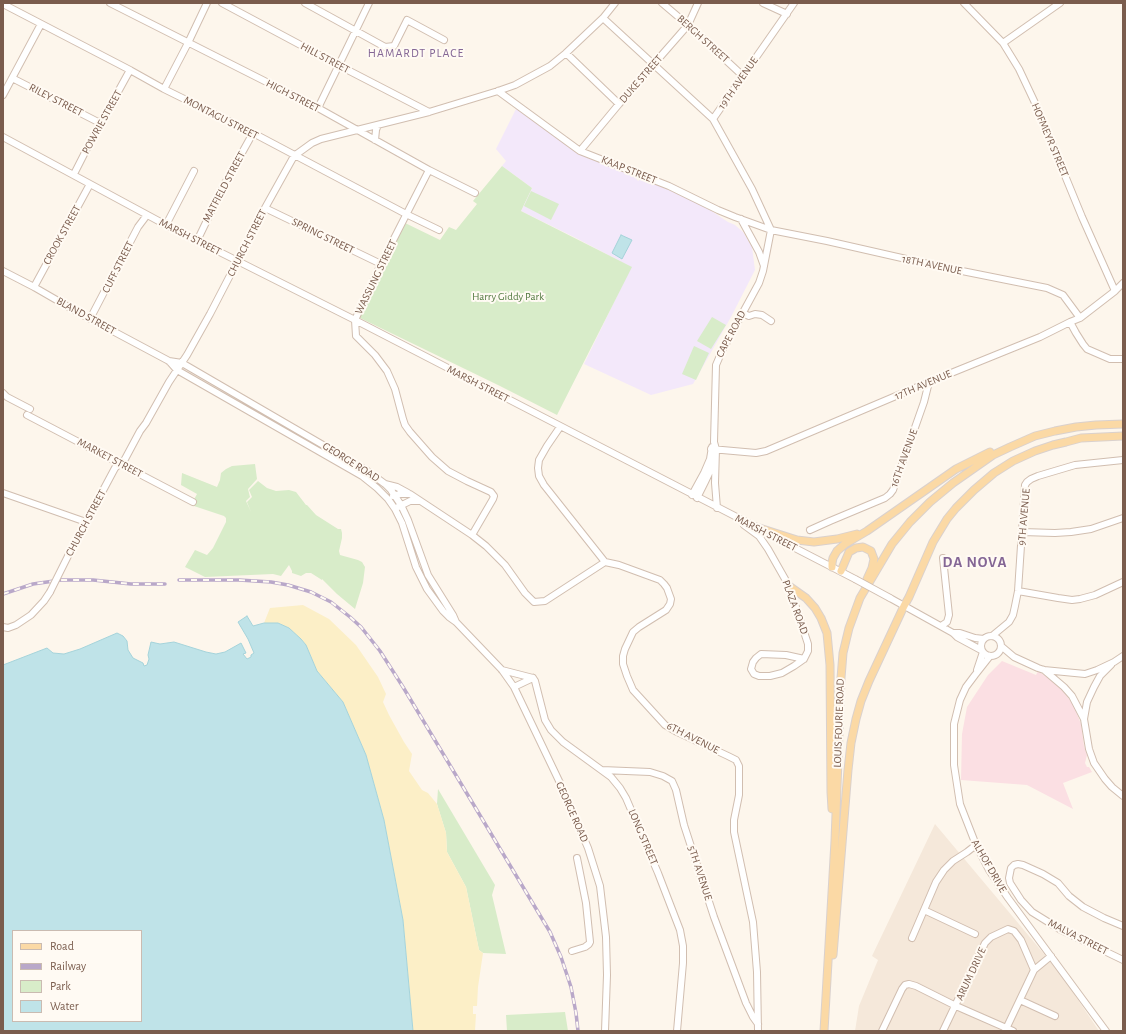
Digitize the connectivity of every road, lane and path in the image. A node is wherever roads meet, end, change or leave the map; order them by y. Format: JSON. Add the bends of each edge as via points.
{"nodes":[{"id":1,"x":110,"y":3,"type":"edge"},
{"id":2,"x":207,"y":3,"type":"edge"},
{"id":3,"x":222,"y":3,"type":"edge"},
{"id":4,"x":305,"y":3,"type":"edge"},
{"id":5,"x":369,"y":3,"type":"edge"},
{"id":6,"x":615,"y":3,"type":"edge"},
{"id":7,"x":662,"y":3,"type":"edge"},
{"id":8,"x":698,"y":3,"type":"edge"},
{"id":9,"x":762,"y":3,"type":"edge"},
{"id":10,"x":794,"y":3,"type":"edge"},
{"id":11,"x":964,"y":3,"type":"edge"},
{"id":12,"x":1060,"y":3,"type":"edge"},
{"id":13,"x":3,"y":4,"type":"edge"},
{"id":14,"x":787,"y":14,"type":"junction"},
{"id":15,"x":603,"y":18,"type":"junction"},
{"id":16,"x":41,"y":24,"type":"junction"},
{"id":17,"x":688,"y":25,"type":"junction"},
{"id":18,"x":355,"y":31,"type":"junction"},
{"id":19,"x":444,"y":40,"type":"dead end"},
{"id":20,"x":188,"y":43,"type":"junction"},
{"id":21,"x":1004,"y":43,"type":"junction"},
{"id":22,"x":566,"y":53,"type":"junction"},
{"id":23,"x":338,"y":65,"type":"junction"},
{"id":24,"x":654,"y":65,"type":"junction"},
{"id":25,"x":130,"y":70,"type":"junction"},
{"id":26,"x":743,"y":76,"type":"junction"},
{"id":27,"x":12,"y":78,"type":"junction"},
{"id":28,"x":164,"y":89,"type":"junction"},
{"id":29,"x":498,"y":92,"type":"junction"},
{"id":30,"x":3,"y":95,"type":"edge"},
{"id":31,"x":619,"y":104,"type":"junction"},
{"id":32,"x":318,"y":108,"type":"junction"},
{"id":33,"x":429,"y":112,"type":"junction"},
{"id":34,"x":713,"y":119,"type":"junction"},
{"id":35,"x":100,"y":123,"type":"junction"},
{"id":36,"x":378,"y":125,"type":"junction"},
{"id":37,"x":357,"y":130,"type":"junction"},
{"id":38,"x":253,"y":134,"type":"junction"},
{"id":39,"x":3,"y":137,"type":"edge"},
{"id":40,"x":375,"y":140,"type":"junction"},
{"id":41,"x":580,"y":151,"type":"junction"},
{"id":42,"x":294,"y":156,"type":"junction"},
{"id":43,"x":429,"y":170,"type":"junction"},
{"id":44,"x":194,"y":171,"type":"dead end"},
{"id":45,"x":74,"y":174,"type":"junction"},
{"id":46,"x":90,"y":184,"type":"junction"},
{"id":47,"x":475,"y":193,"type":"dead end"},
{"id":48,"x":265,"y":208,"type":"junction"},
{"id":49,"x":406,"y":214,"type":"junction"},
{"id":50,"x":147,"y":215,"type":"junction"},
{"id":51,"x":741,"y":219,"type":"junction"},
{"id":52,"x":166,"y":225,"type":"junction"},
{"id":53,"x":439,"y":230,"type":"dead end"},
{"id":54,"x":771,"y":230,"type":"junction"},
{"id":55,"x":197,"y":241,"type":"junction"},
{"id":56,"x":238,"y":261,"type":"junction"},
{"id":57,"x":381,"y":264,"type":"junction"},
{"id":58,"x":764,"y":266,"type":"junction"},
{"id":59,"x":3,"y":271,"type":"edge"},
{"id":60,"x":1123,"y":283,"type":"edge"},
{"id":61,"x":34,"y":287,"type":"junction"},
{"id":62,"x":1115,"y":291,"type":"junction"},
{"id":63,"x":742,"y":313,"type":"junction"},
{"id":64,"x":1080,"y":318,"type":"junction"},
{"id":65,"x":90,"y":319,"type":"junction"},
{"id":66,"x":355,"y":320,"type":"junction"},
{"id":67,"x":771,"y":321,"type":"dead end"},
{"id":68,"x":1070,"y":322,"type":"junction"},
{"id":69,"x":1123,"y":359,"type":"edge"},
{"id":70,"x":169,"y":361,"type":"junction"},
{"id":71,"x":182,"y":363,"type":"junction"},
{"id":72,"x":177,"y":370,"type":"junction"},
{"id":73,"x":929,"y":382,"type":"junction"},
{"id":74,"x":3,"y":393,"type":"edge"},
{"id":75,"x":1123,"y":424,"type":"edge"},
{"id":76,"x":560,"y":427,"type":"junction"},
{"id":77,"x":1123,"y":427,"type":"edge"},
{"id":78,"x":1035,"y":436,"type":"junction"},
{"id":79,"x":1123,"y":436,"type":"edge"},
{"id":80,"x":714,"y":449,"type":"junction"},
{"id":81,"x":715,"y":459,"type":"junction"},
{"id":82,"x":1123,"y":460,"type":"edge"},
{"id":83,"x":120,"y":464,"type":"junction"},
{"id":84,"x":979,"y":464,"type":"junction"},
{"id":85,"x":385,"y":484,"type":"junction"},
{"id":86,"x":3,"y":493,"type":"edge"},
{"id":87,"x":410,"y":494,"type":"junction"},
{"id":88,"x":395,"y":495,"type":"junction"},
{"id":89,"x":694,"y":496,"type":"junction"},
{"id":90,"x":388,"y":499,"type":"junction"},
{"id":91,"x":421,"y":501,"type":"junction"},
{"id":92,"x":192,"y":502,"type":"dead end"},
{"id":93,"x":401,"y":505,"type":"junction"},
{"id":94,"x":717,"y":508,"type":"junction"},
{"id":95,"x":395,"y":509,"type":"junction"},
{"id":96,"x":729,"y":514,"type":"junction"},
{"id":97,"x":1123,"y":518,"type":"edge"},
{"id":98,"x":86,"y":522,"type":"junction"},
{"id":99,"x":753,"y":526,"type":"junction"},
{"id":100,"x":810,"y":530,"type":"dead end"},
{"id":101,"x":867,"y":530,"type":"junction"},
{"id":102,"x":1022,"y":532,"type":"junction"},
{"id":103,"x":768,"y":534,"type":"junction"},
{"id":104,"x":472,"y":535,"type":"junction"},
{"id":105,"x":768,"y":549,"type":"junction"},
{"id":106,"x":943,"y":558,"type":"dead end"},
{"id":107,"x":605,"y":562,"type":"junction"},
{"id":108,"x":832,"y":567,"type":"junction"},
{"id":109,"x":840,"y":571,"type":"junction"},
{"id":110,"x":1123,"y":582,"type":"edge"},
{"id":111,"x":789,"y":586,"type":"junction"},
{"id":112,"x":1018,"y":591,"type":"junction"},
{"id":113,"x":860,"y":598,"type":"junction"},
{"id":114,"x":904,"y":606,"type":"junction"},
{"id":115,"x":456,"y":622,"type":"junction"},
{"id":116,"x":1006,"y":625,"type":"junction"},
{"id":117,"x":941,"y":626,"type":"junction"},
{"id":118,"x":3,"y":627,"type":"edge"},
{"id":119,"x":953,"y":633,"type":"junction"},
{"id":120,"x":992,"y":636,"type":"junction"},
{"id":121,"x":984,"y":639,"type":"junction"},
{"id":122,"x":1000,"y":644,"type":"junction"},
{"id":123,"x":982,"y":651,"type":"junction"},
{"id":124,"x":993,"y":656,"type":"junction"},
{"id":125,"x":1123,"y":656,"type":"edge"},
{"id":126,"x":1014,"y":657,"type":"junction"},
{"id":127,"x":804,"y":659,"type":"junction"},
{"id":128,"x":1114,"y":662,"type":"junction"},
{"id":129,"x":502,"y":670,"type":"junction"},
{"id":130,"x":1044,"y":670,"type":"junction"},
{"id":131,"x":974,"y":675,"type":"junction"},
{"id":132,"x":532,"y":678,"type":"junction"},
{"id":133,"x":514,"y":687,"type":"junction"},
{"id":134,"x":1084,"y":719,"type":"junction"},
{"id":135,"x":602,"y":770,"type":"junction"},
{"id":136,"x":1123,"y":796,"type":"edge"},
{"id":137,"x":835,"y":841,"type":"junction"},
{"id":138,"x":976,"y":845,"type":"junction"},
{"id":139,"x":577,"y":858,"type":"dead end"},
{"id":140,"x":924,"y":910,"type":"junction"},
{"id":141,"x":1123,"y":926,"type":"edge"},
{"id":142,"x":975,"y":934,"type":"dead end"},
{"id":143,"x":912,"y":938,"type":"dead end"},
{"id":144,"x":572,"y":951,"type":"dead end"},
{"id":145,"x":1051,"y":956,"type":"junction"},
{"id":146,"x":1123,"y":960,"type":"edge"},
{"id":147,"x":1034,"y":970,"type":"junction"},
{"id":148,"x":1020,"y":1000,"type":"junction"},
{"id":149,"x":956,"y":1006,"type":"junction"},
{"id":150,"x":1055,"y":1016,"type":"dead end"},
{"id":151,"x":758,"y":1024,"type":"junction"},
{"id":152,"x":1008,"y":1030,"type":"edge"},
{"id":153,"x":605,"y":1031,"type":"edge"},
{"id":154,"x":677,"y":1031,"type":"edge"},
{"id":155,"x":758,"y":1031,"type":"edge"},
{"id":156,"x":826,"y":1031,"type":"edge"},
{"id":157,"x":882,"y":1031,"type":"edge"},
{"id":158,"x":943,"y":1031,"type":"edge"},
{"id":159,"x":1106,"y":1031,"type":"edge"}],
"edges":[{"from":1,"to":20,"type":"street","name":"HIGH STREET"},
{"from":2,"to":20,"type":"street"},
{"from":3,"to":23,"type":"street","name":"HILL STREET"},
{"from":4,"to":18,"type":"street"},
{"from":5,"to":18,"type":"street"},
{"from":6,"to":15,"type":"street","name":"CHURCH STREET"},
{"from":7,"to":17,"type":"street","name":"BERGH STREET"},
{"from":8,"to":17,"type":"street","name":"DUKE STREET"},
{"from":9,"to":14,"type":"street"},
{"from":10,"to":14,"type":"street","name":"19TH AVENUE"},
{"from":11,"to":21,"type":"street","name":"HOFMEYR STREET"},
{"from":12,"to":21,"type":"street"},
{"from":13,"to":16,"type":"street","name":"MONTAGU STREET"},
{"from":14,"to":26,"type":"street","name":"19TH AVENUE"},
{"from":15,"to":22,"type":"street","name":"CHURCH STREET"},
{"from":15,"to":24,"type":"street"},
{"from":16,"to":25,"type":"street","name":"MONTAGU STREET"},
{"from":16,"to":27,"type":"street"},
{"from":17,"to":24,"type":"street","name":"DUKE STREET"},
{"from":17,"to":26,"type":"street","name":"BERGH STREET"},
{"from":18,"to":19,"type":"street","via":[[385,47],[394,46],[407,20]]},
{"from":18,"to":23,"type":"street"},
{"from":20,"to":28,"type":"street"},
{"from":20,"to":32,"type":"street","name":"HIGH STREET"},
{"from":21,"to":62,"type":"street","name":"HOFMEYR STREET","via":[[1036,105]]},
{"from":22,"to":29,"type":"street","name":"CHURCH STREET","via":[[536,75]]},
{"from":22,"to":31,"type":"street"},
{"from":23,"to":32,"type":"street"},
{"from":23,"to":33,"type":"street","name":"HILL STREET"},
{"from":24,"to":31,"type":"street","name":"DUKE STREET"},
{"from":24,"to":34,"type":"street"},
{"from":25,"to":28,"type":"street","name":"MONTAGU STREET"},
{"from":25,"to":35,"type":"street","name":"POWRIE STREET"},
{"from":26,"to":34,"type":"street","name":"19TH AVENUE"},
{"from":27,"to":30,"type":"street"},
{"from":27,"to":35,"type":"street","name":"RILEY STREET"},
{"from":28,"to":38,"type":"street","name":"MONTAGU STREET"},
{"from":29,"to":33,"type":"street","name":"CHURCH STREET"},
{"from":29,"to":41,"type":"street","name":"KAAP STREET"},
{"from":31,"to":41,"type":"street","name":"DUKE STREET"},
{"from":32,"to":37,"type":"street","name":"HIGH STREET"},
{"from":33,"to":36,"type":"street","name":"CHURCH STREET"},
{"from":34,"to":54,"type":"street","name":"19TH AVENUE","via":[[752,189]]},
{"from":35,"to":45,"type":"street","name":"POWRIE STREET"},
{"from":36,"to":37,"type":"street","name":"CHURCH STREET"},
{"from":36,"to":40,"type":"street"},
{"from":37,"to":40,"type":"street","name":"HIGH STREET"},
{"from":37,"to":42,"type":"street","name":"CHURCH STREET","via":[[312,143]]},
{"from":38,"to":42,"type":"street","name":"MONTAGU STREET"},
{"from":38,"to":55,"type":"street","name":"MATFIELD STREET","via":[[224,185]]},
{"from":39,"to":45,"type":"street","name":"MARSH STREET"},
{"from":40,"to":43,"type":"street","name":"HIGH STREET"},
{"from":41,"to":51,"type":"street","name":"KAAP STREET","via":[[669,186]]},
{"from":42,"to":48,"type":"street","name":"CHURCH STREET"},
{"from":42,"to":49,"type":"street","name":"MONTAGU STREET"},
{"from":43,"to":47,"type":"street","name":"HIGH STREET"},
{"from":43,"to":49,"type":"street","name":"WASSUNG STREET"},
{"from":44,"to":52,"type":"street"},
{"from":45,"to":46,"type":"street","name":"MARSH STREET"},
{"from":46,"to":50,"type":"street","name":"MARSH STREET"},
{"from":46,"to":61,"type":"street","name":"CROOK STREET"},
{"from":48,"to":56,"type":"street","name":"CHURCH STREET"},
{"from":48,"to":57,"type":"street","name":"SPRING STREET"},
{"from":49,"to":53,"type":"street","name":"MONTAGU STREET"},
{"from":49,"to":57,"type":"street","name":"WASSUNG STREET"},
{"from":50,"to":52,"type":"street","name":"MARSH STREET"},
{"from":50,"to":65,"type":"street","name":"CUFF STREET","via":[[138,227]]},
{"from":51,"to":54,"type":"street","name":"KAAP STREET"},
{"from":51,"to":58,"type":"street"},
{"from":52,"to":55,"type":"street","name":"MARSH STREET"},
{"from":54,"to":58,"type":"street","name":"CAPE ROAD"},
{"from":54,"to":64,"type":"street","name":"18TH AVENUE","via":[[1047,288],[1063,295]]},
{"from":55,"to":56,"type":"street","name":"MARSH STREET"},
{"from":56,"to":66,"type":"street","name":"MARSH STREET"},
{"from":56,"to":71,"type":"street","name":"CHURCH STREET"},
{"from":57,"to":66,"type":"street","name":"WASSUNG STREET"},
{"from":58,"to":63,"type":"street","name":"CAPE ROAD","via":[[759,283]]},
{"from":59,"to":61,"type":"street","name":"BLAND STREET"},
{"from":60,"to":62,"type":"street","name":"17TH AVENUE"},
{"from":61,"to":65,"type":"street","name":"BLAND STREET"},
{"from":62,"to":64,"type":"street","name":"17TH AVENUE"},
{"from":63,"to":67,"type":"street","via":[[749,316],[762,315]]},
{"from":63,"to":80,"type":"street","name":"CAPE ROAD","via":[[717,361]]},
{"from":64,"to":68,"type":"street","name":"17TH AVENUE"},
{"from":65,"to":70,"type":"street","name":"BLAND STREET"},
{"from":66,"to":76,"type":"street","name":"MARSH STREET"},
{"from":66,"to":104,"type":"street","name":"WASSUNG STREET","via":[[356,336],[381,363],[392,381],[405,425],[410,432],[439,464],[494,496]]},
{"from":68,"to":69,"type":"street","via":[[1087,349],[1110,359]]},
{"from":68,"to":73,"type":"street","name":"17TH AVENUE","via":[[1040,337]]},
{"from":70,"to":71,"type":"street","name":"BLAND STREET"},
{"from":70,"to":72,"type":"street","name":"BLAND STREET"},
{"from":71,"to":72,"type":"street","name":"CHURCH STREET"},
{"from":71,"to":85,"type":"street","name":"GEORGE ROAD","via":[[366,470]]},
{"from":72,"to":83,"type":"street","name":"CHURCH STREET"},
{"from":72,"to":90,"type":"street","name":"GEORGE ROAD","via":[[362,476]]},
{"from":73,"to":80,"type":"street","name":"17TH AVENUE","via":[[761,453]]},
{"from":73,"to":100,"type":"street","name":"16TH AVENUE","via":[[890,494]]},
{"from":74,"to":83,"type":"street","name":"MARKET STREET","via":[[28,412]]},
{"from":75,"to":78,"type":"main road","name":"LOUIS FOURIE ROAD","via":[[1076,427]]},
{"from":76,"to":89,"type":"street","name":"MARSH STREET"},
{"from":76,"to":107,"type":"street","via":[[539,460],[540,476],[544,485]]},
{"from":77,"to":84,"type":"main road","name":"LOUIS FOURIE ROAD","via":[[1089,428],[1036,439],[1010,448]]},
{"from":78,"to":84,"type":"main road","name":"LOUIS FOURIE ROAD"},
{"from":78,"to":101,"type":"main road","via":[[1003,446],[956,469]]},
{"from":79,"to":114,"type":"main road","via":[[1081,438],[1053,445],[1013,461],[994,473],[947,519],[930,546]]},
{"from":80,"to":81,"type":"street","name":"CAPE ROAD"},
{"from":80,"to":89,"type":"street"},
{"from":81,"to":89,"type":"street","name":"CAPE ROAD","via":[[705,482]]},
{"from":81,"to":94,"type":"street","name":"CAPE ROAD"},
{"from":82,"to":102,"type":"street","name":"9TH AVENUE","via":[[1075,465],[1031,479],[1025,485]]},
{"from":83,"to":92,"type":"street","name":"MARKET STREET"},
{"from":83,"to":98,"type":"street","name":"CHURCH STREET","via":[[115,468]]},
{"from":84,"to":113,"type":"main road","name":"LOUIS FOURIE ROAD","via":[[947,487],[910,522],[892,544]]},
{"from":85,"to":87,"type":"street"},
{"from":85,"to":88,"type":"street","name":"GEORGE ROAD"},
{"from":86,"to":98,"type":"street"},
{"from":87,"to":88,"type":"street"},
{"from":87,"to":91,"type":"street"},
{"from":88,"to":90,"type":"street"},
{"from":88,"to":93,"type":"street","name":"GEORGE ROAD"},
{"from":89,"to":94,"type":"street","name":"MARSH STREET"},
{"from":90,"to":95,"type":"street","name":"GEORGE ROAD"},
{"from":91,"to":93,"type":"street","via":[[410,501]]},
{"from":91,"to":104,"type":"street"},
{"from":93,"to":95,"type":"street"},
{"from":93,"to":115,"type":"street","name":"GEORGE ROAD","via":[[428,576]]},
{"from":94,"to":96,"type":"street","name":"MARSH STREET"},
{"from":95,"to":115,"type":"street","name":"GEORGE ROAD","via":[[421,580],[443,611]]},
{"from":96,"to":99,"type":"street","name":"MARSH STREET"},
{"from":96,"to":105,"type":"street","via":[[759,536]]},
{"from":97,"to":102,"type":"street","via":[[1091,529],[1071,532]]},
{"from":98,"to":118,"type":"street","name":"CHURCH STREET","bridge":true,"via":[[44,601],[32,614],[16,625]]},
{"from":99,"to":101,"type":"main road","via":[[798,540],[814,542],[837,539]]},
{"from":99,"to":103,"type":"street","name":"MARSH STREET"},
{"from":101,"to":108,"type":"main road","via":[[837,551]]},
{"from":102,"to":112,"type":"street","name":"9TH AVENUE"},
{"from":103,"to":105,"type":"street","name":"PLAZA ROAD"},
{"from":103,"to":108,"type":"street","name":"MARSH STREET"},
{"from":104,"to":107,"type":"street","via":[[505,565],[534,602],[546,601]]},
{"from":105,"to":111,"type":"street","name":"PLAZA ROAD"},
{"from":106,"to":117,"type":"street","via":[[949,615],[947,622]]},
{"from":107,"to":151,"type":"street","name":"6TH AVENUE","via":[[660,580],[667,588],[671,599],[666,610],[639,627],[628,640],[623,664],[633,690],[665,725],[736,760],[739,766],[739,795],[734,832],[753,922]]},
{"from":108,"to":109,"type":"street","name":"MARSH STREET"},
{"from":109,"to":113,"type":"main road","via":[[852,549],[863,547],[871,551],[874,559],[872,568]]},
{"from":109,"to":114,"type":"street","name":"MARSH STREET","bridge":true},
{"from":110,"to":112,"type":"street","via":[[1080,600]]},
{"from":111,"to":127,"type":"street","name":"PLAZA ROAD","via":[[808,644]]},
{"from":111,"to":137,"type":"main road","via":[[815,608],[827,633],[830,665],[831,792]]},
{"from":112,"to":116,"type":"street","name":"9TH AVENUE","via":[[1013,615]]},
{"from":113,"to":137,"type":"main road","name":"LOUIS FOURIE ROAD","via":[[843,653]]},
{"from":114,"to":117,"type":"street","name":"MARSH STREET"},
{"from":114,"to":156,"type":"main road","via":[[869,680],[851,743]]},
{"from":115,"to":129,"type":"street","name":"GEORGE ROAD"},
{"from":116,"to":120,"type":"street","name":"9TH AVENUE"},
{"from":116,"to":122,"type":"street","name":"9TH AVENUE"},
{"from":117,"to":119,"type":"street","name":"MARSH STREET"},
{"from":119,"to":121,"type":"street","name":"MARSH STREET"},
{"from":119,"to":123,"type":"street","name":"MARSH STREET"},
{"from":120,"to":121,"type":"street"},
{"from":120,"to":122,"type":"street"},
{"from":121,"to":123,"type":"street","via":[[981,644]]},
{"from":122,"to":124,"type":"street","via":[[1000,651]]},
{"from":122,"to":126,"type":"street"},
{"from":123,"to":124,"type":"street"},
{"from":123,"to":131,"type":"street","name":"ALHOF DRIVE"},
{"from":124,"to":126,"type":"street"},
{"from":124,"to":131,"type":"street","name":"ALHOF DRIVE"},
{"from":125,"to":128,"type":"street"},
{"from":126,"to":130,"type":"street"},
{"from":127,"to":127,"type":"street","via":[[782,673],[770,676],[759,676],[751,669],[752,662],[761,654]]},
{"from":128,"to":130,"type":"street","via":[[1084,674]]},
{"from":128,"to":134,"type":"street","via":[[1100,676],[1087,702]]},
{"from":129,"to":132,"type":"street"},
{"from":129,"to":133,"type":"street","name":"GEORGE ROAD"},
{"from":130,"to":134,"type":"street","via":[[1072,696]]},
{"from":131,"to":138,"type":"street","name":"ALHOF DRIVE","via":[[960,700],[953,736],[960,804]]},
{"from":132,"to":133,"type":"street"},
{"from":132,"to":135,"type":"street","name":"LONG STREET","via":[[545,720],[551,730],[563,742]]},
{"from":133,"to":153,"type":"street","name":"GEORGE ROAD","via":[[561,785],[588,848],[600,886],[606,937]]},
{"from":134,"to":136,"type":"street","via":[[1094,763],[1105,780]]},
{"from":135,"to":151,"type":"street","name":"5TH AVENUE","via":[[650,772],[672,781],[714,917],[746,1003]]},
{"from":135,"to":154,"type":"street","name":"LONG STREET","via":[[611,777],[626,798],[680,930],[683,963]]},
{"from":137,"to":156,"type":"main road","name":"LOUIS FOURIE ROAD"},
{"from":138,"to":140,"type":"street","via":[[944,870]]},
{"from":138,"to":145,"type":"street","name":"ALHOF DRIVE","via":[[989,870]]},
{"from":139,"to":144,"type":"street","via":[[586,902],[590,942],[585,947]]},
{"from":140,"to":142,"type":"street"},
{"from":140,"to":143,"type":"street"},
{"from":141,"to":146,"type":"street","name":"MALVA STREET","via":[[1083,907],[1058,883],[1043,874],[1018,864],[1011,868],[1009,878],[1013,889],[1032,912],[1060,930]]},
{"from":145,"to":147,"type":"street"},
{"from":145,"to":159,"type":"street","name":"ALHOF DRIVE"},
{"from":147,"to":148,"type":"street"},
{"from":147,"to":149,"type":"street","name":"ARUM DRIVE","via":[[1017,934],[1008,929],[1000,932],[985,943]]},
{"from":148,"to":150,"type":"street"},
{"from":148,"to":152,"type":"street"},
{"from":149,"to":152,"type":"street"},
{"from":149,"to":157,"type":"street","via":[[916,986],[905,985]]},
{"from":149,"to":158,"type":"street","name":"ARUM DRIVE"},
{"from":151,"to":155,"type":"street"}]}
